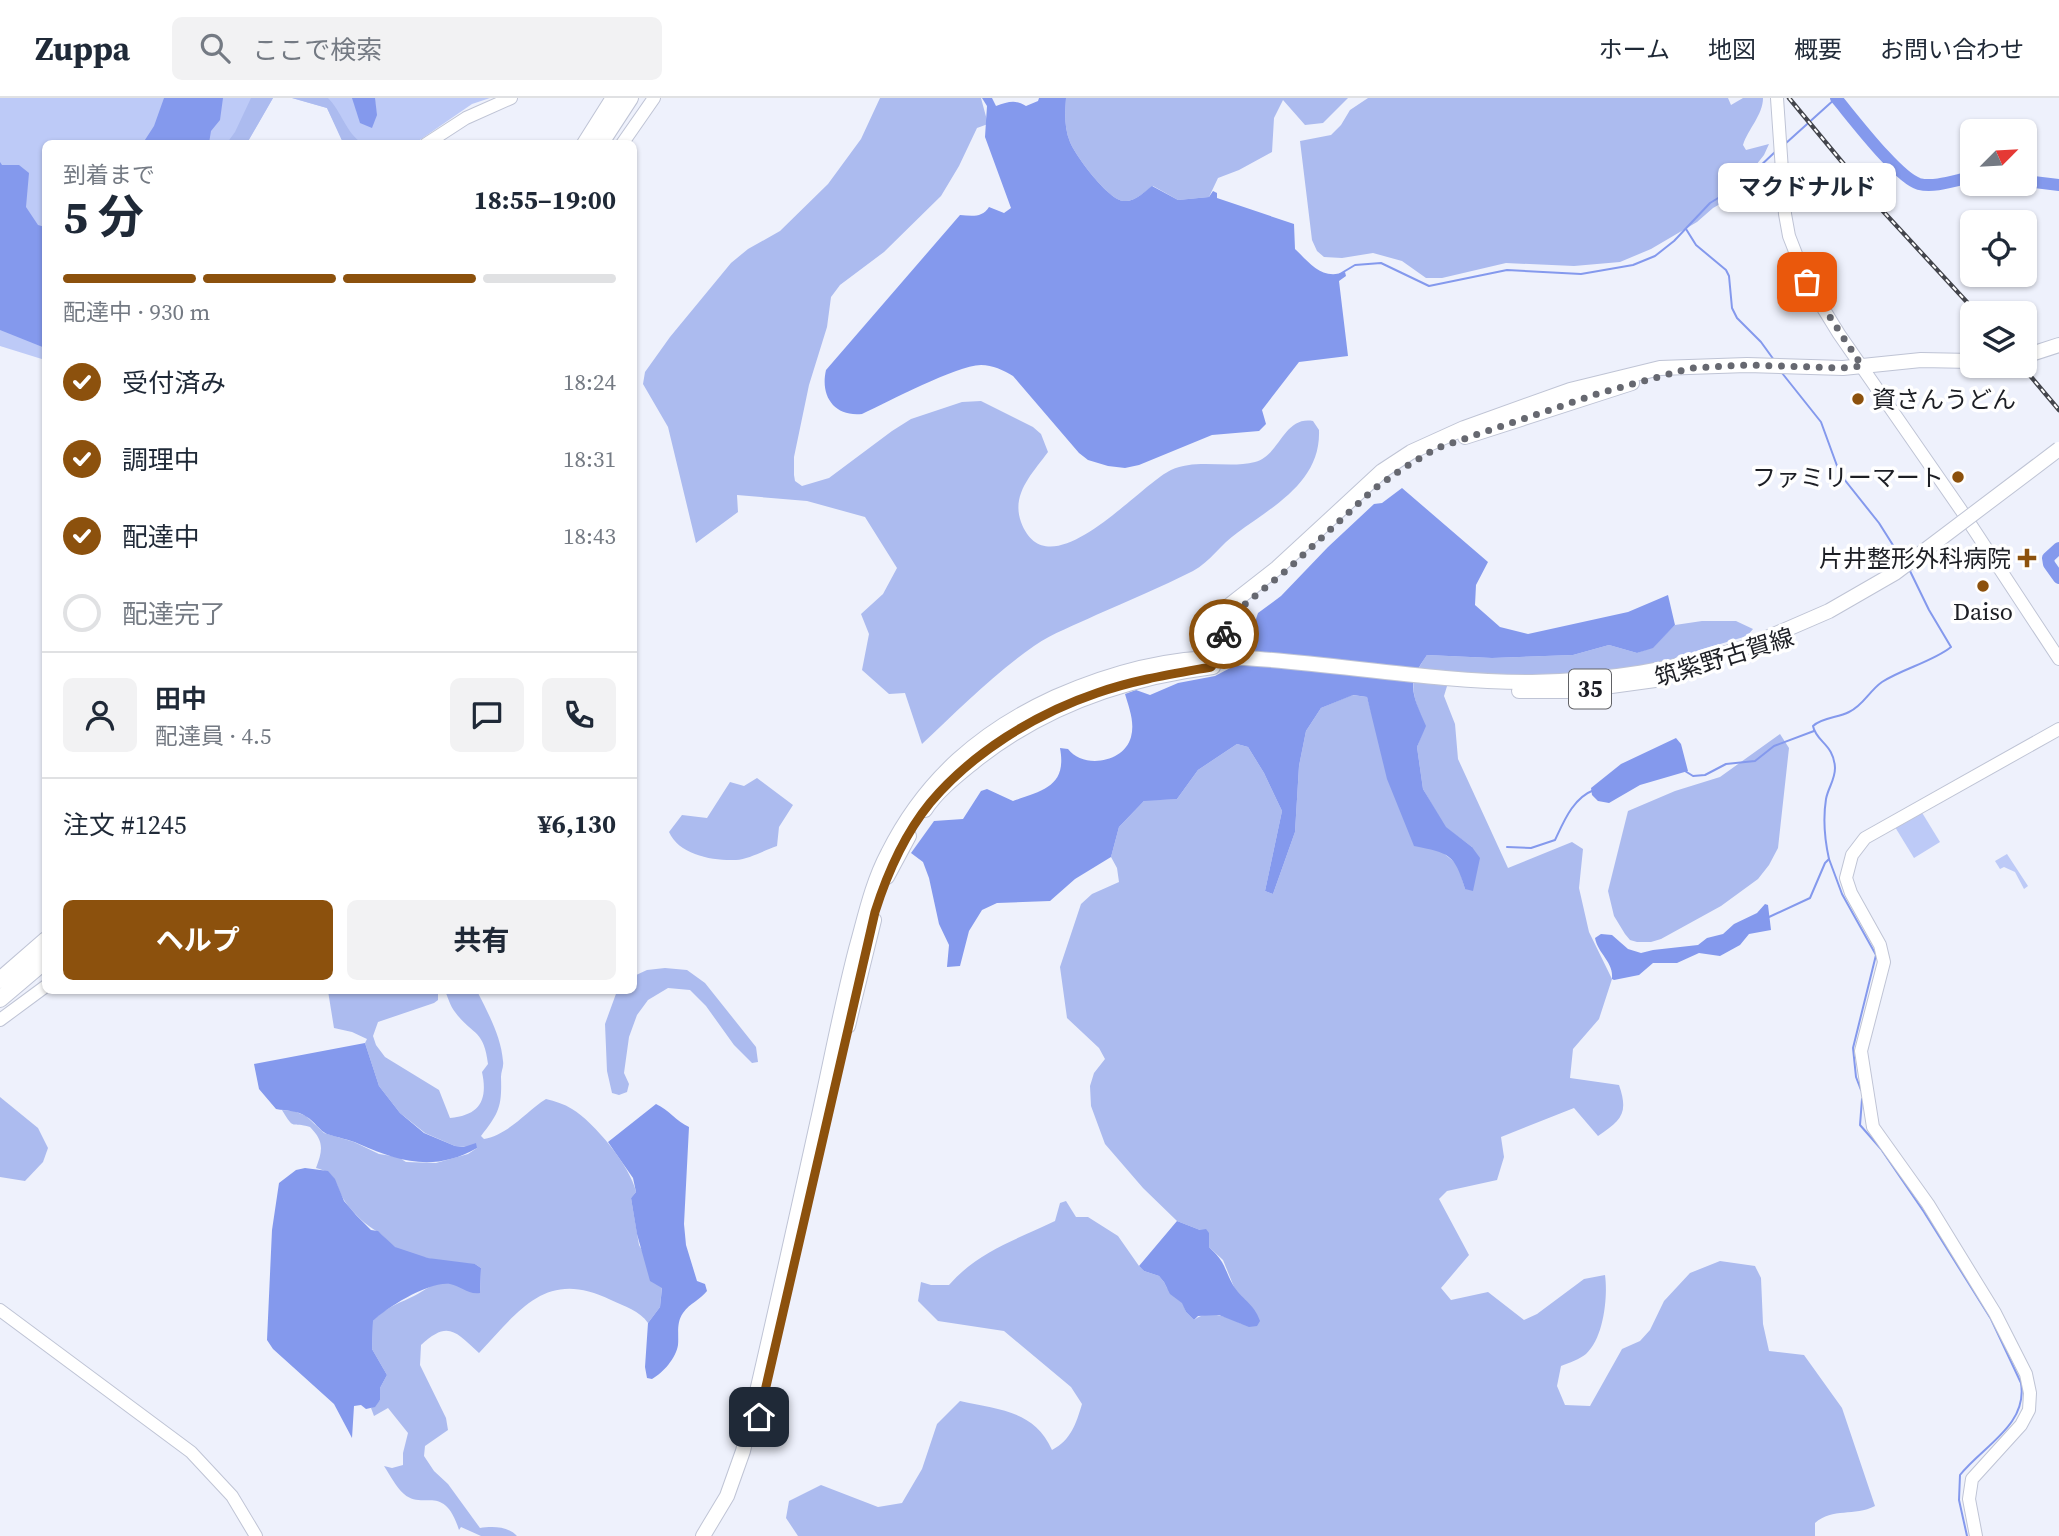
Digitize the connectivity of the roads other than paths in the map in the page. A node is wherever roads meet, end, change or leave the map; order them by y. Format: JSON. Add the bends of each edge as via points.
{"nodes":[{"id":1,"x":511,"y":98,"type":"edge"},
{"id":2,"x":614,"y":98,"type":"edge"},
{"id":3,"x":630,"y":98,"type":"edge"},
{"id":4,"x":654,"y":98,"type":"edge"},
{"id":5,"x":1777,"y":98,"type":"edge"},
{"id":6,"x":432,"y":140,"type":"edge"},
{"id":7,"x":588,"y":140,"type":"edge"},
{"id":8,"x":603,"y":140,"type":"edge"},
{"id":9,"x":625,"y":140,"type":"edge"},
{"id":10,"x":2059,"y":345,"type":"edge"},
{"id":11,"x":2037,"y":353,"type":"edge"},
{"id":12,"x":1960,"y":360,"type":"edge"},
{"id":13,"x":1862,"y":366,"type":"junction"},
{"id":14,"x":2059,"y":449,"type":"edge"},
{"id":15,"x":2059,"y":459,"type":"edge"},
{"id":16,"x":1748,"y":650,"type":"junction"},
{"id":17,"x":2059,"y":659,"type":"edge"},
{"id":18,"x":1213,"y":661,"type":"junction"},
{"id":19,"x":2059,"y":729,"type":"edge"},
{"id":20,"x":42,"y":943,"type":"edge"},
{"id":21,"x":42,"y":963,"type":"edge"},
{"id":22,"x":0,"y":980,"type":"edge"},
{"id":23,"x":42,"y":989,"type":"edge"},
{"id":24,"x":0,"y":999,"type":"edge"},
{"id":25,"x":0,"y":1020,"type":"edge"},
{"id":26,"x":0,"y":1310,"type":"edge"},
{"id":27,"x":256,"y":1536,"type":"edge"},
{"id":28,"x":703,"y":1536,"type":"edge"},
{"id":29,"x":713,"y":1536,"type":"edge"},
{"id":30,"x":1976,"y":1536,"type":"edge"}],
"edges":[{"from":1,"to":6,"type":"street","via":[[480,110]]},
{"from":2,"to":7,"type":"highway"},
{"from":3,"to":8,"type":"highway"},
{"from":4,"to":9,"type":"street"},
{"from":5,"to":13,"type":"street","via":[[1785,214],[1797,260]]},
{"from":10,"to":11,"type":"main road"},
{"from":12,"to":13,"type":"main road"},
{"from":13,"to":17,"type":"street"},
{"from":13,"to":18,"type":"main road","via":[[1691,368],[1437,448],[1374,489],[1233,614]]},
{"from":14,"to":16,"type":"main road","name":"筑紫野古賀線","number":"35","bridge":true,"via":[[1895,573]]},
{"from":15,"to":16,"type":"main road","name":"筑紫野古賀線","number":"35","via":[[1899,580],[1832,619]]},
{"from":16,"to":18,"type":"main road","name":"筑紫野古賀線","number":"35","via":[[1656,671],[1573,681],[1426,678]]},
{"from":18,"to":28,"type":"main road","name":"筑紫野古賀線","number":"35","via":[[1160,664],[1102,679],[1011,718],[953,763],[924,796],[888,852],[850,973],[743,1451],[727,1496]]},
{"from":18,"to":29,"type":"main road","name":"筑紫野古賀線","number":"35","via":[[1095,693],[1029,723],[957,776],[929,805],[905,842],[887,875],[875,912],[747,1468],[736,1498]]},
{"from":19,"to":30,"type":"street","via":[[1865,838],[1852,855],[1846,878],[1884,962],[1861,1051],[1873,1126],[1928,1203],[1995,1313],[2026,1374],[2030,1392],[2029,1410],[2021,1425],[1972,1479],[1969,1499]]},
{"from":20,"to":22,"type":"highway"},
{"from":21,"to":24,"type":"highway"},
{"from":23,"to":25,"type":"street"},
{"from":26,"to":27,"type":"street","via":[[191,1452],[232,1496]]}]}
